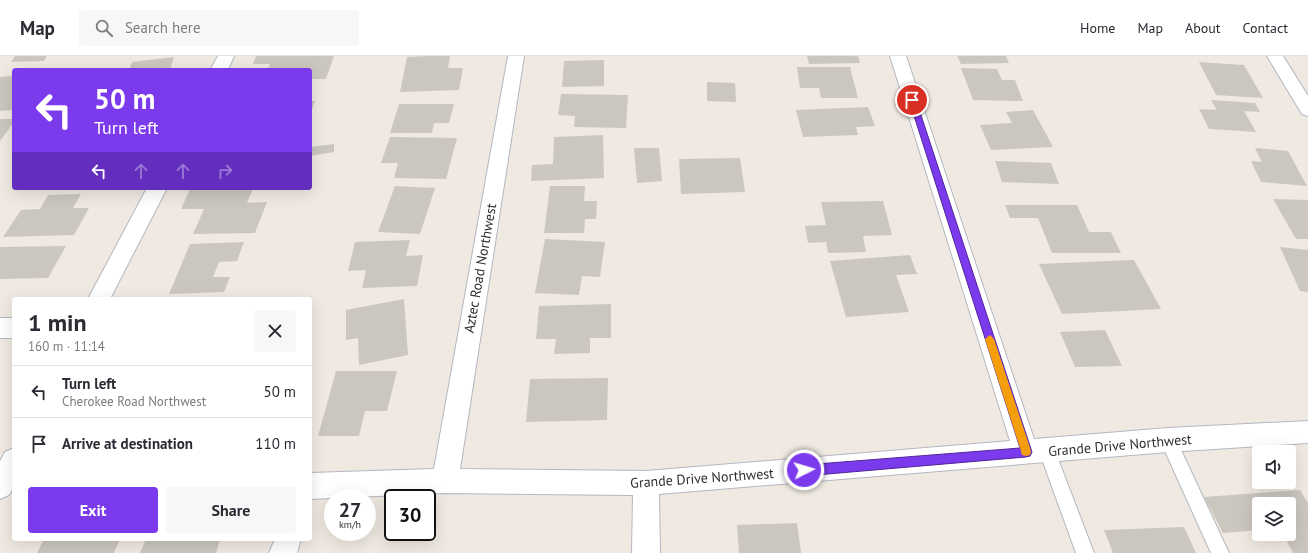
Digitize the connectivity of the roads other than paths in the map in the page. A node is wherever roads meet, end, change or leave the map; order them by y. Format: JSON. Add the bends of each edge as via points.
{"nodes":[{"id":1,"x":226,"y":56,"type":"edge"},
{"id":2,"x":516,"y":56,"type":"edge"},
{"id":3,"x":898,"y":56,"type":"edge"},
{"id":4,"x":1275,"y":56,"type":"edge"},
{"id":5,"x":219,"y":68,"type":"edge"},
{"id":6,"x":1308,"y":110,"type":"edge"},
{"id":7,"x":156,"y":190,"type":"edge"},
{"id":8,"x":100,"y":297,"type":"edge"},
{"id":9,"x":0,"y":328,"type":"edge"},
{"id":10,"x":12,"y":328,"type":"edge"},
{"id":11,"x":1308,"y":432,"type":"edge"},
{"id":12,"x":1168,"y":440,"type":"junction"},
{"id":13,"x":1037,"y":452,"type":"junction"},
{"id":14,"x":12,"y":464,"type":"edge"},
{"id":15,"x":445,"y":481,"type":"junction"},
{"id":16,"x":646,"y":483,"type":"junction"},
{"id":17,"x":0,"y":486,"type":"edge"},
{"id":18,"x":312,"y":486,"type":"edge"},
{"id":19,"x":287,"y":541,"type":"edge"},
{"id":20,"x":283,"y":553,"type":"edge"},
{"id":21,"x":646,"y":553,"type":"edge"},
{"id":22,"x":1085,"y":553,"type":"edge"},
{"id":23,"x":1220,"y":553,"type":"edge"}],
"edges":[{"from":1,"to":5,"type":"street"},
{"from":2,"to":15,"type":"street","name":"Aztec Road Northwest"},
{"from":3,"to":13,"type":"street"},
{"from":4,"to":6,"type":"street"},
{"from":7,"to":8,"type":"street"},
{"from":9,"to":10,"type":"street"},
{"from":11,"to":12,"type":"street","name":"Grande Drive Northwest"},
{"from":12,"to":13,"type":"street","name":"Grande Drive Northwest"},
{"from":12,"to":23,"type":"lane"},
{"from":13,"to":16,"type":"street","name":"Grande Drive Northwest"},
{"from":13,"to":22,"type":"lane"},
{"from":14,"to":17,"type":"street"},
{"from":15,"to":16,"type":"street","name":"Grande Drive Northwest"},
{"from":15,"to":18,"type":"street","name":"Grande Drive Northwest"},
{"from":16,"to":21,"type":"street"},
{"from":19,"to":20,"type":"street"}]}
